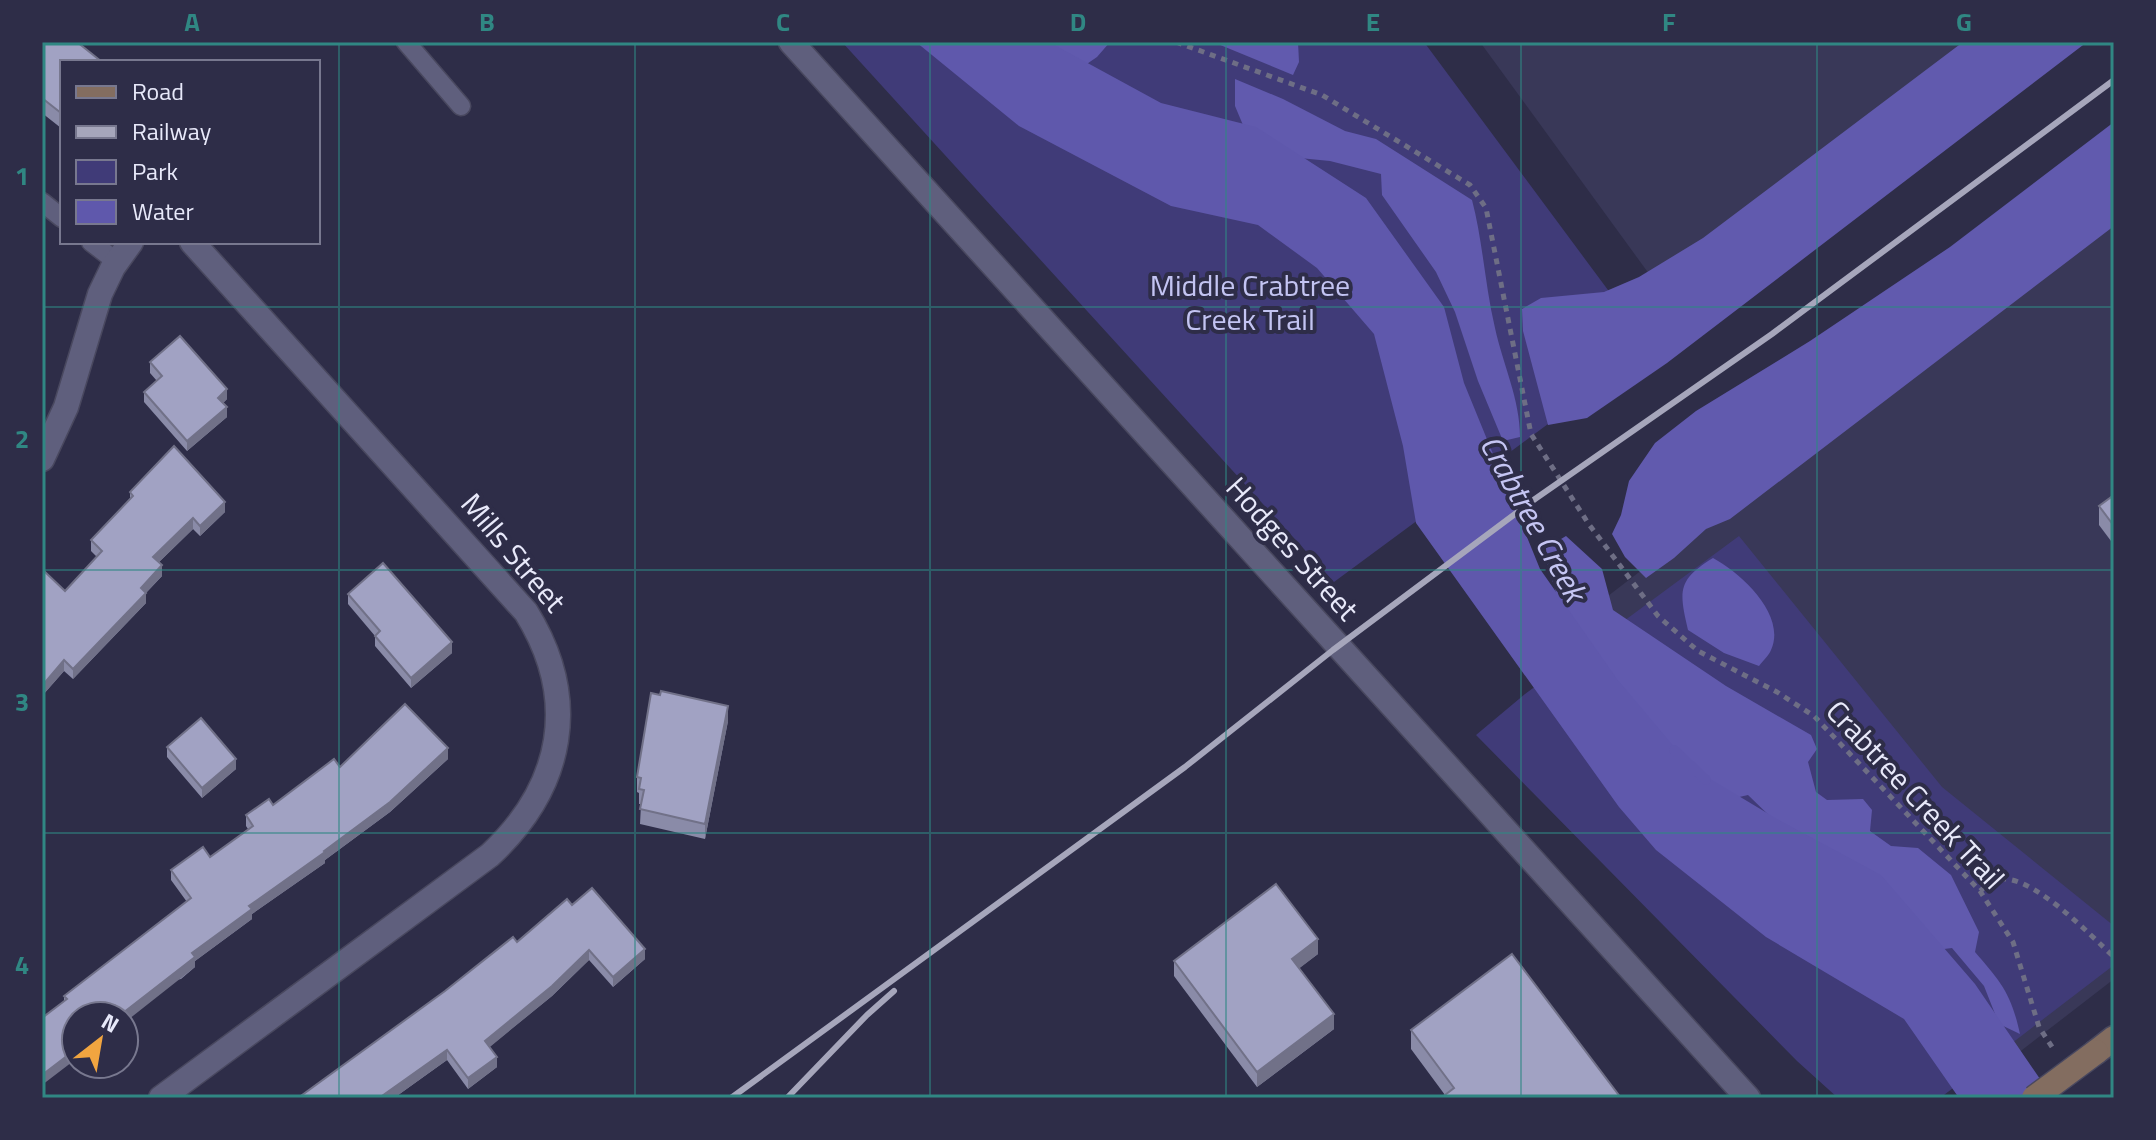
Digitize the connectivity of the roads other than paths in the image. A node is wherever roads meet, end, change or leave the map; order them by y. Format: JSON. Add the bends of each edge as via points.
{"nodes":[{"id":1,"x":406,"y":42,"type":"edge"},
{"id":2,"x":791,"y":42,"type":"edge"},
{"id":3,"x":461,"y":106,"type":"dead end"},
{"id":4,"x":42,"y":202,"type":"edge"},
{"id":5,"x":60,"y":216,"type":"edge"},
{"id":6,"x":94,"y":244,"type":"edge"},
{"id":7,"x":130,"y":244,"type":"edge"},
{"id":8,"x":194,"y":244,"type":"edge"},
{"id":9,"x":117,"y":262,"type":"junction"},
{"id":10,"x":42,"y":459,"type":"edge"},
{"id":11,"x":2105,"y":1045,"type":"edge"},
{"id":12,"x":161,"y":1098,"type":"edge"},
{"id":13,"x":1748,"y":1098,"type":"edge"},
{"id":14,"x":2034,"y":1098,"type":"edge"}],
"edges":[{"from":1,"to":3,"type":"lane"},
{"from":2,"to":13,"type":"street","name":"Hodges Street"},
{"from":4,"to":5,"type":"lane"},
{"from":6,"to":9,"type":"lane"},
{"from":7,"to":9,"type":"street"},
{"from":8,"to":12,"type":"street","name":"Mills Street","via":[[526,612],[555,674],[558,705],[548,772],[515,832]]},
{"from":9,"to":10,"type":"street","via":[[100,294],[66,407]]},
{"from":11,"to":14,"type":"main road","bridge":true}]}
